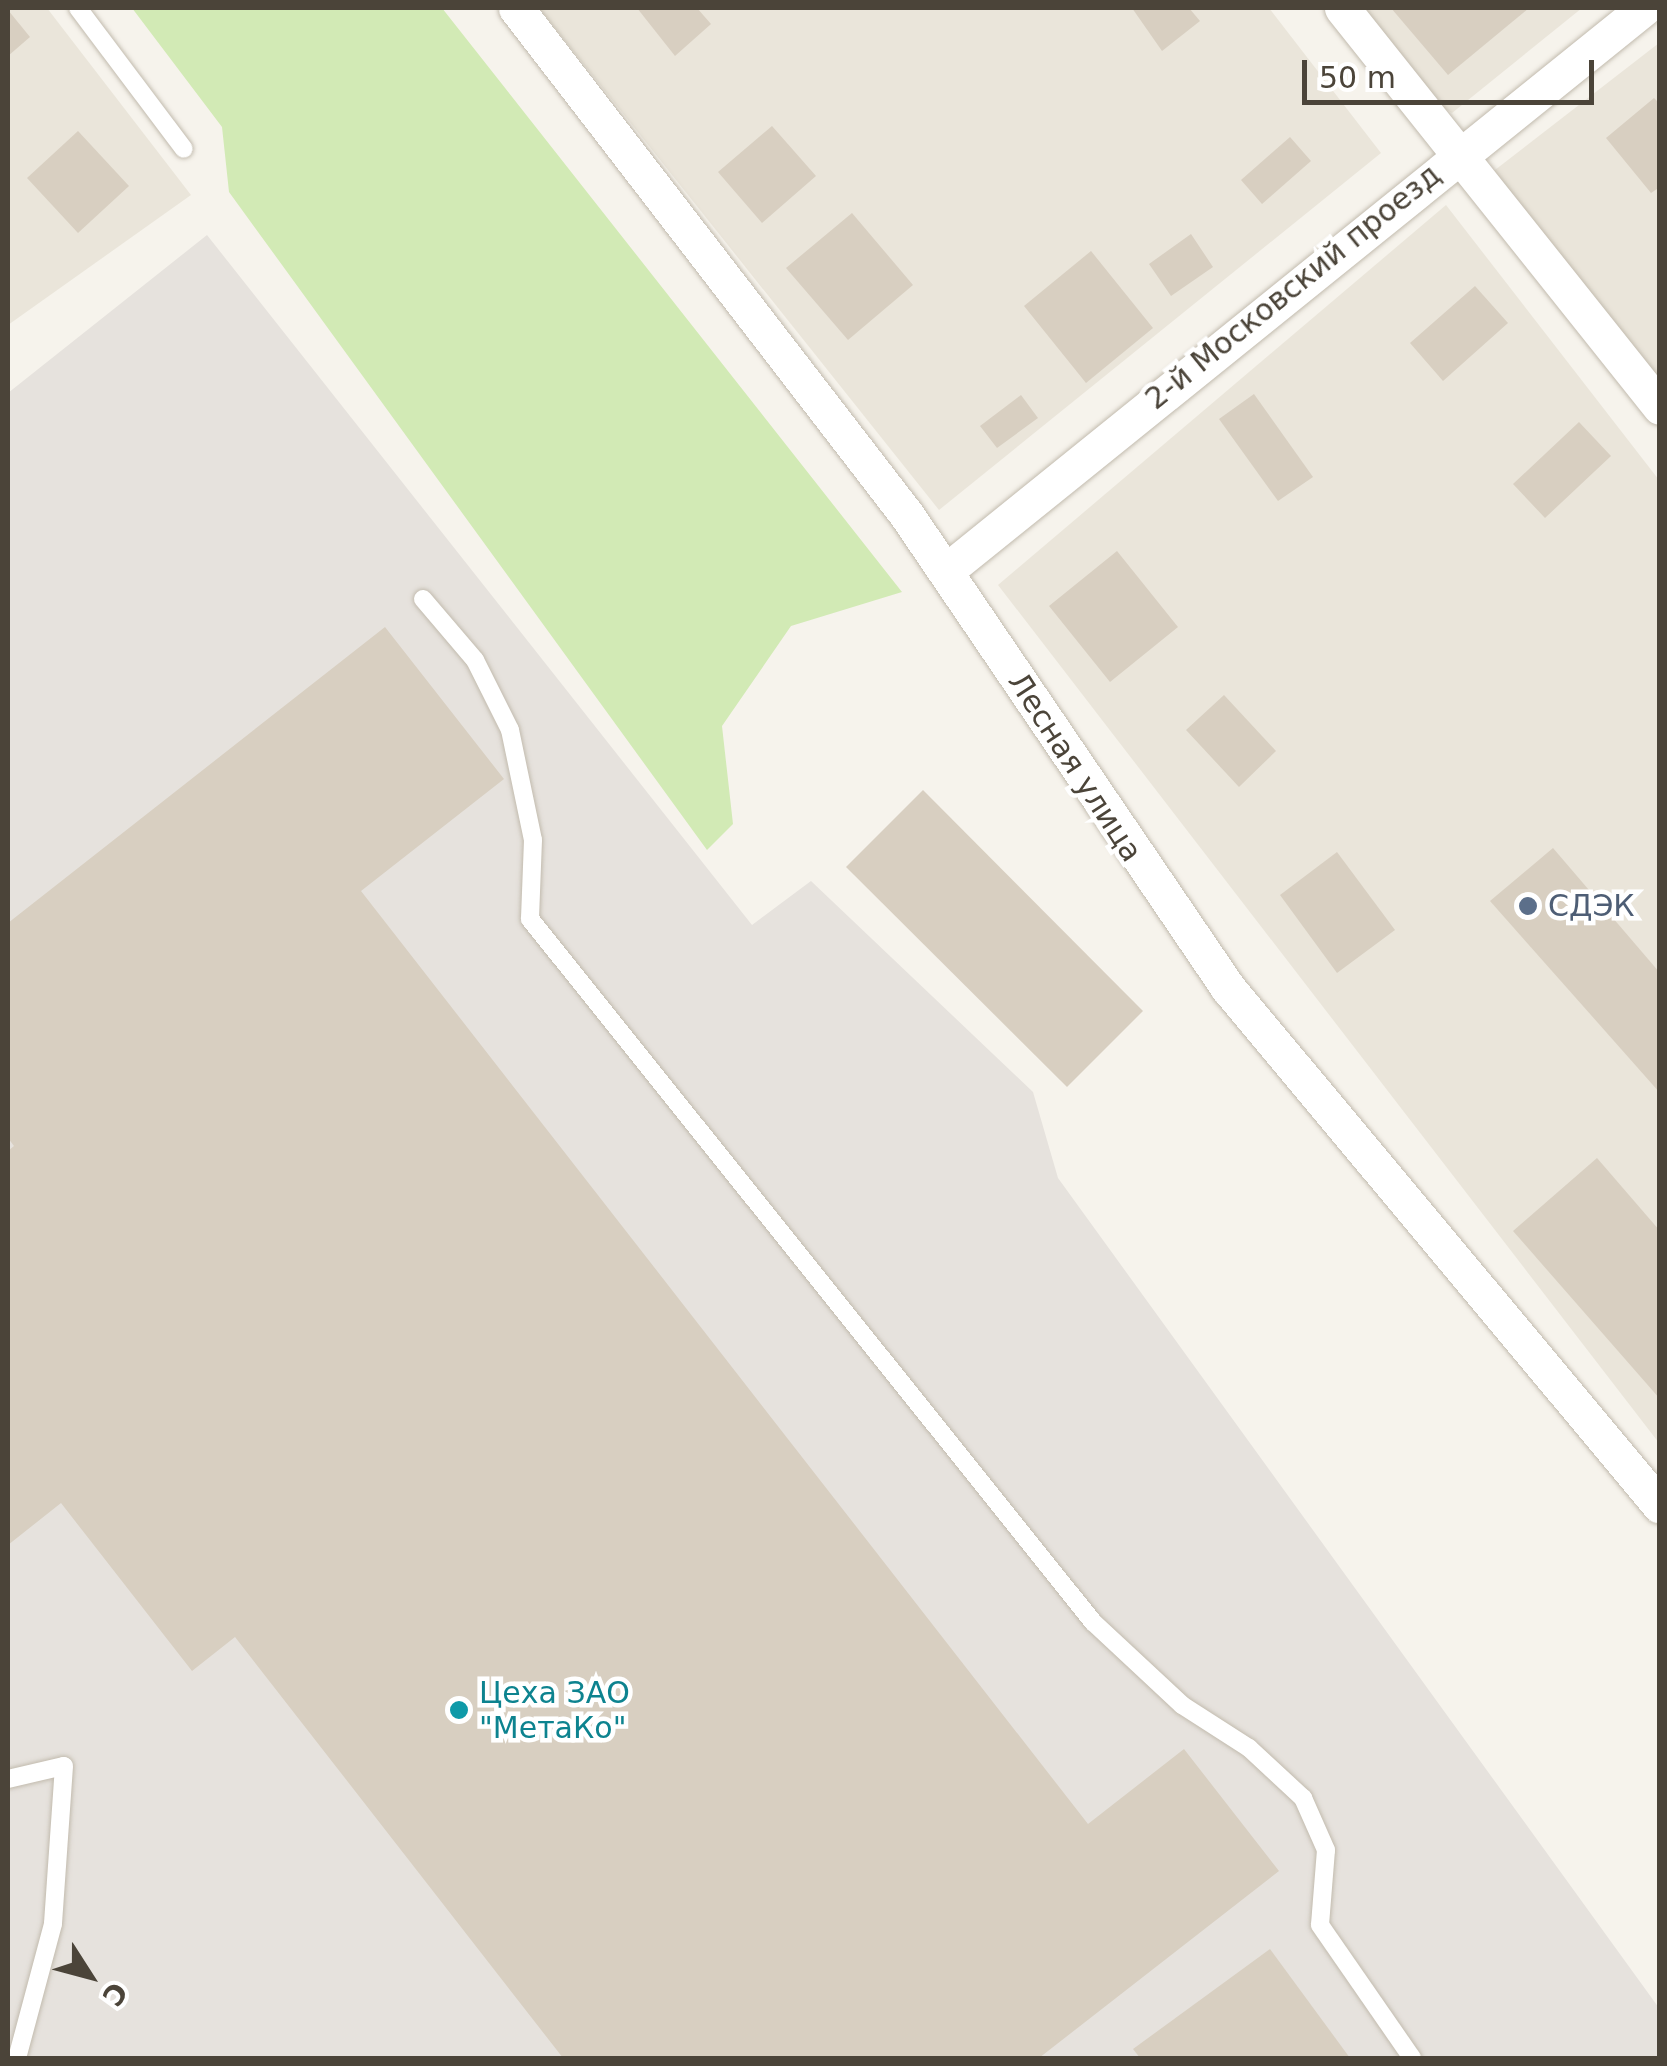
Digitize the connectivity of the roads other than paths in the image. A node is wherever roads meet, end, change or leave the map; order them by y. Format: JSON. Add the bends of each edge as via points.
{"nodes":[{"id":1,"x":78,"y":8,"type":"edge"},
{"id":2,"x":516,"y":8,"type":"edge"},
{"id":3,"x":1342,"y":8,"type":"edge"},
{"id":4,"x":1644,"y":8,"type":"edge"},
{"id":5,"x":184,"y":149,"type":"dead end"},
{"id":6,"x":1458,"y":152,"type":"junction"},
{"id":7,"x":1660,"y":407,"type":"edge"},
{"id":8,"x":946,"y":571,"type":"junction"},
{"id":9,"x":424,"y":599,"type":"dead end"},
{"id":10,"x":1660,"y":1506,"type":"edge"},
{"id":11,"x":8,"y":1779,"type":"edge"},
{"id":12,"x":17,"y":2058,"type":"edge"},
{"id":13,"x":1412,"y":2058,"type":"edge"}],
"edges":[{"from":1,"to":5,"type":"lane"},
{"from":2,"to":8,"type":"street","name":"Лесная улица"},
{"from":3,"to":6,"type":"street"},
{"from":4,"to":6,"type":"street","name":"2-й Московский проезд"},
{"from":6,"to":7,"type":"street"},
{"from":6,"to":8,"type":"street","name":"2-й Московский проезд"},
{"from":8,"to":10,"type":"street","name":"Лесная улица","via":[[1228,988]]},
{"from":9,"to":13,"type":"lane","via":[[475,660],[510,730],[534,840],[530,918],[1093,1622],[1182,1705],[1249,1748],[1303,1798],[1326,1850],[1320,1926]]},
{"from":11,"to":12,"type":"lane","via":[[64,1766],[53,1924]]}]}
